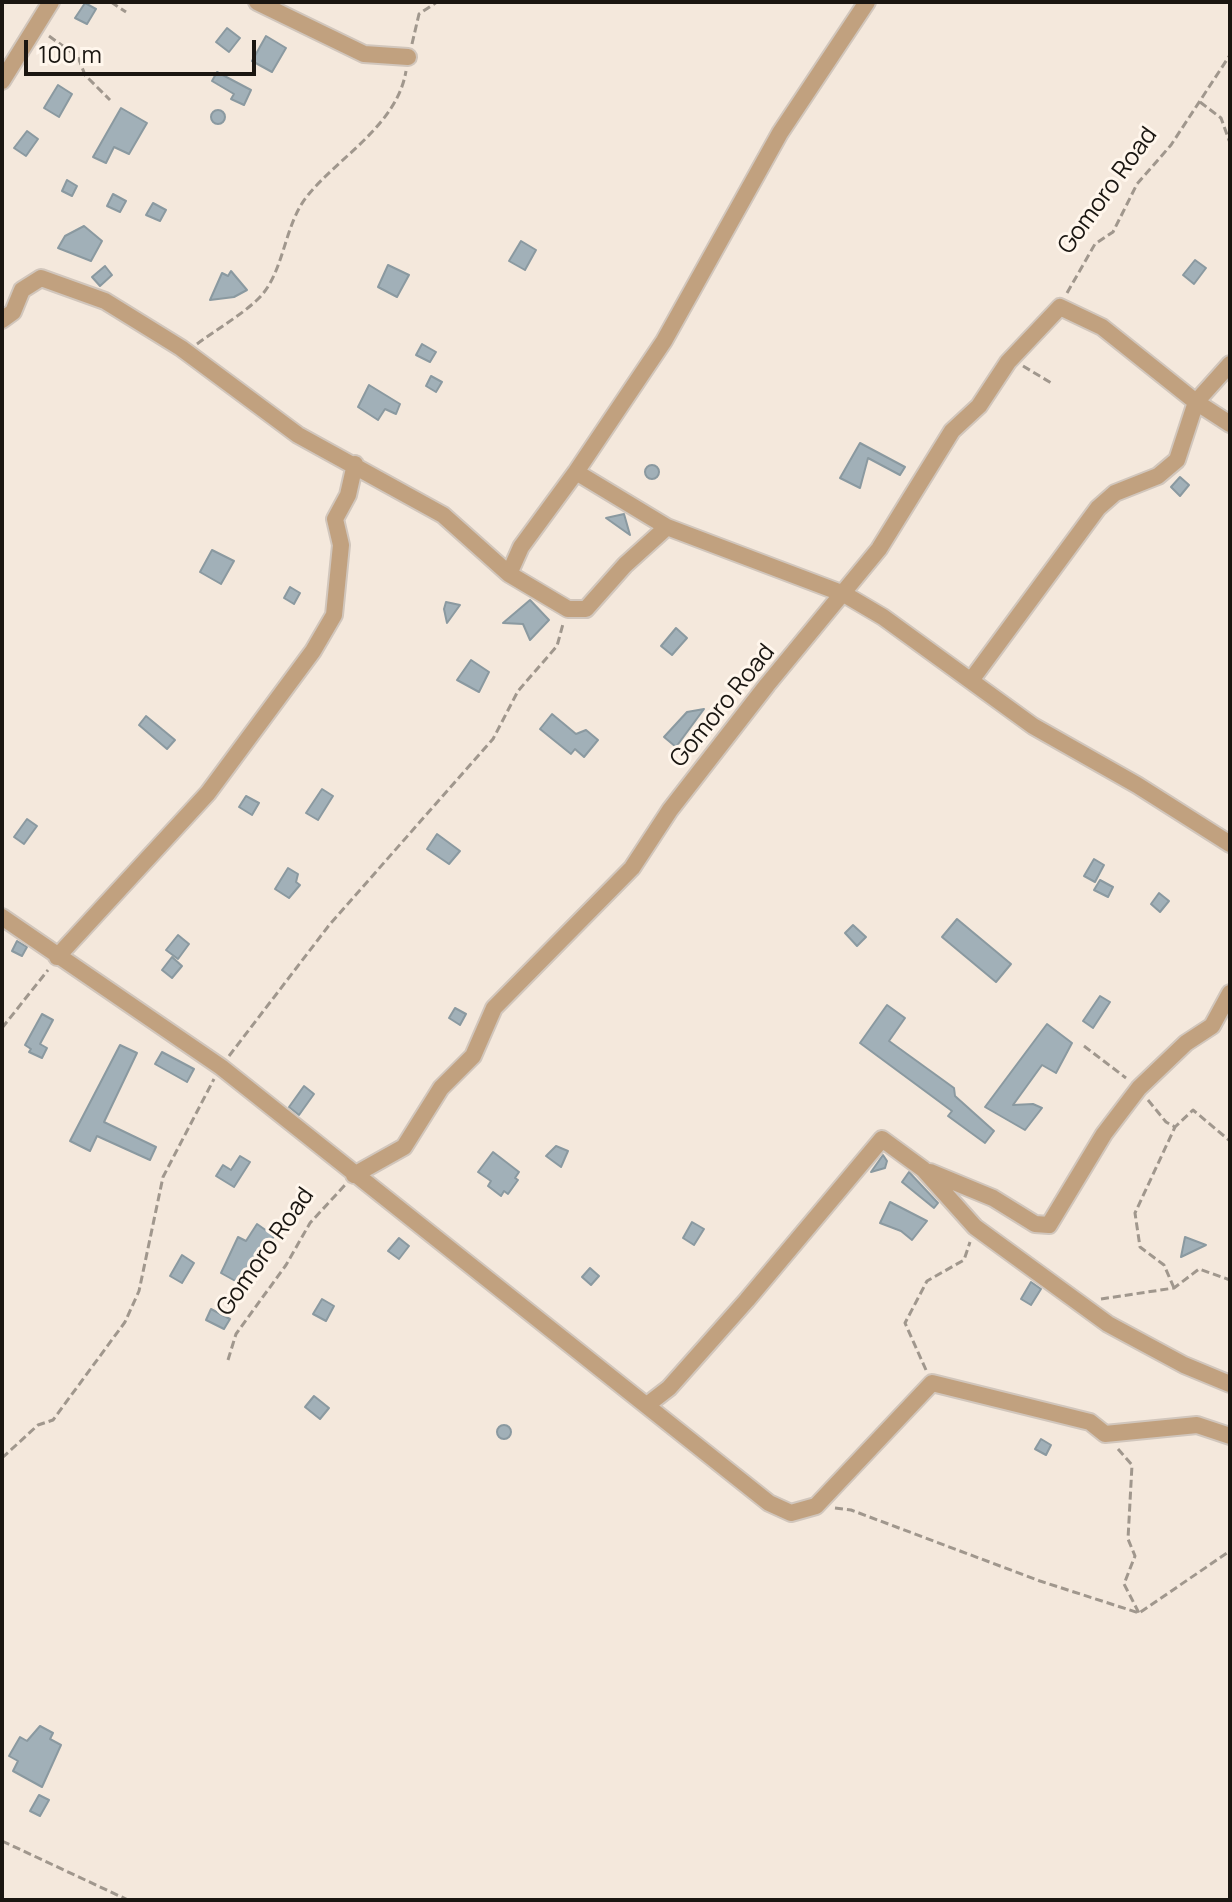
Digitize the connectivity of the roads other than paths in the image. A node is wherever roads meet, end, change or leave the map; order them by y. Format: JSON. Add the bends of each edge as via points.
{"nodes":[{"id":1,"x":51,"y":2,"type":"edge"},
{"id":2,"x":257,"y":2,"type":"edge"},
{"id":3,"x":867,"y":2,"type":"edge"},
{"id":4,"x":408,"y":57,"type":"road end"},
{"id":5,"x":2,"y":81,"type":"edge"},
{"id":6,"x":2,"y":320,"type":"edge"},
{"id":7,"x":1230,"y":364,"type":"edge"},
{"id":8,"x":1196,"y":402,"type":"junction"},
{"id":9,"x":1230,"y":424,"type":"edge"},
{"id":10,"x":355,"y":464,"type":"junction"},
{"id":11,"x":576,"y":472,"type":"junction"},
{"id":12,"x":667,"y":527,"type":"junction"},
{"id":13,"x":509,"y":574,"type":"junction"},
{"id":14,"x":844,"y":594,"type":"junction"},
{"id":15,"x":972,"y":679,"type":"junction"},
{"id":16,"x":1230,"y":844,"type":"edge"},
{"id":17,"x":2,"y":917,"type":"edge"},
{"id":18,"x":57,"y":957,"type":"junction"},
{"id":19,"x":1230,"y":993,"type":"edge"},
{"id":20,"x":923,"y":1169,"type":"junction"},
{"id":21,"x":354,"y":1175,"type":"junction"},
{"id":22,"x":1230,"y":1384,"type":"edge"},
{"id":23,"x":647,"y":1405,"type":"junction"},
{"id":24,"x":1230,"y":1436,"type":"edge"}],
"edges":[{"from":1,"to":5,"type":"street"},
{"from":2,"to":4,"type":"street","via":[[364,54]]},
{"from":3,"to":11,"type":"street","via":[[780,133],[664,341]]},
{"from":6,"to":10,"type":"street","via":[[13,312],[22,290],[41,278],[105,301],[181,348],[298,435]]},
{"from":7,"to":8,"type":"street"},
{"from":8,"to":9,"type":"street"},
{"from":8,"to":14,"type":"street","name":"Gomoro Road","via":[[1102,327],[1060,307],[952,431],[879,549]]},
{"from":8,"to":15,"type":"street","via":[[1177,460],[1098,508]]},
{"from":10,"to":13,"type":"street","via":[[443,515]]},
{"from":10,"to":18,"type":"street","via":[[348,495],[335,519],[341,545],[334,615],[313,651],[208,793]]},
{"from":11,"to":12,"type":"street"},
{"from":11,"to":13,"type":"street","via":[[521,547]]},
{"from":12,"to":13,"type":"street","via":[[586,609],[568,609]]},
{"from":12,"to":14,"type":"street"},
{"from":14,"to":15,"type":"street"},
{"from":14,"to":21,"type":"street","name":"Gomoro Road","via":[[670,810],[632,868],[494,1008],[473,1056],[441,1088],[404,1147]]},
{"from":15,"to":16,"type":"street","via":[[1033,726]]},
{"from":17,"to":18,"type":"street"},
{"from":18,"to":21,"type":"street","via":[[221,1067]]},
{"from":19,"to":20,"type":"street","via":[[1212,1026],[1139,1088],[1049,1225],[1035,1224],[993,1198]]},
{"from":20,"to":22,"type":"street","via":[[975,1227],[1082,1305],[1144,1345]]},
{"from":20,"to":23,"type":"street","via":[[882,1139],[747,1300],[669,1388]]},
{"from":21,"to":23,"type":"street"},
{"from":23,"to":24,"type":"street","via":[[769,1503],[791,1513],[816,1506],[932,1383],[1090,1422],[1105,1434],[1197,1425]]}]}
